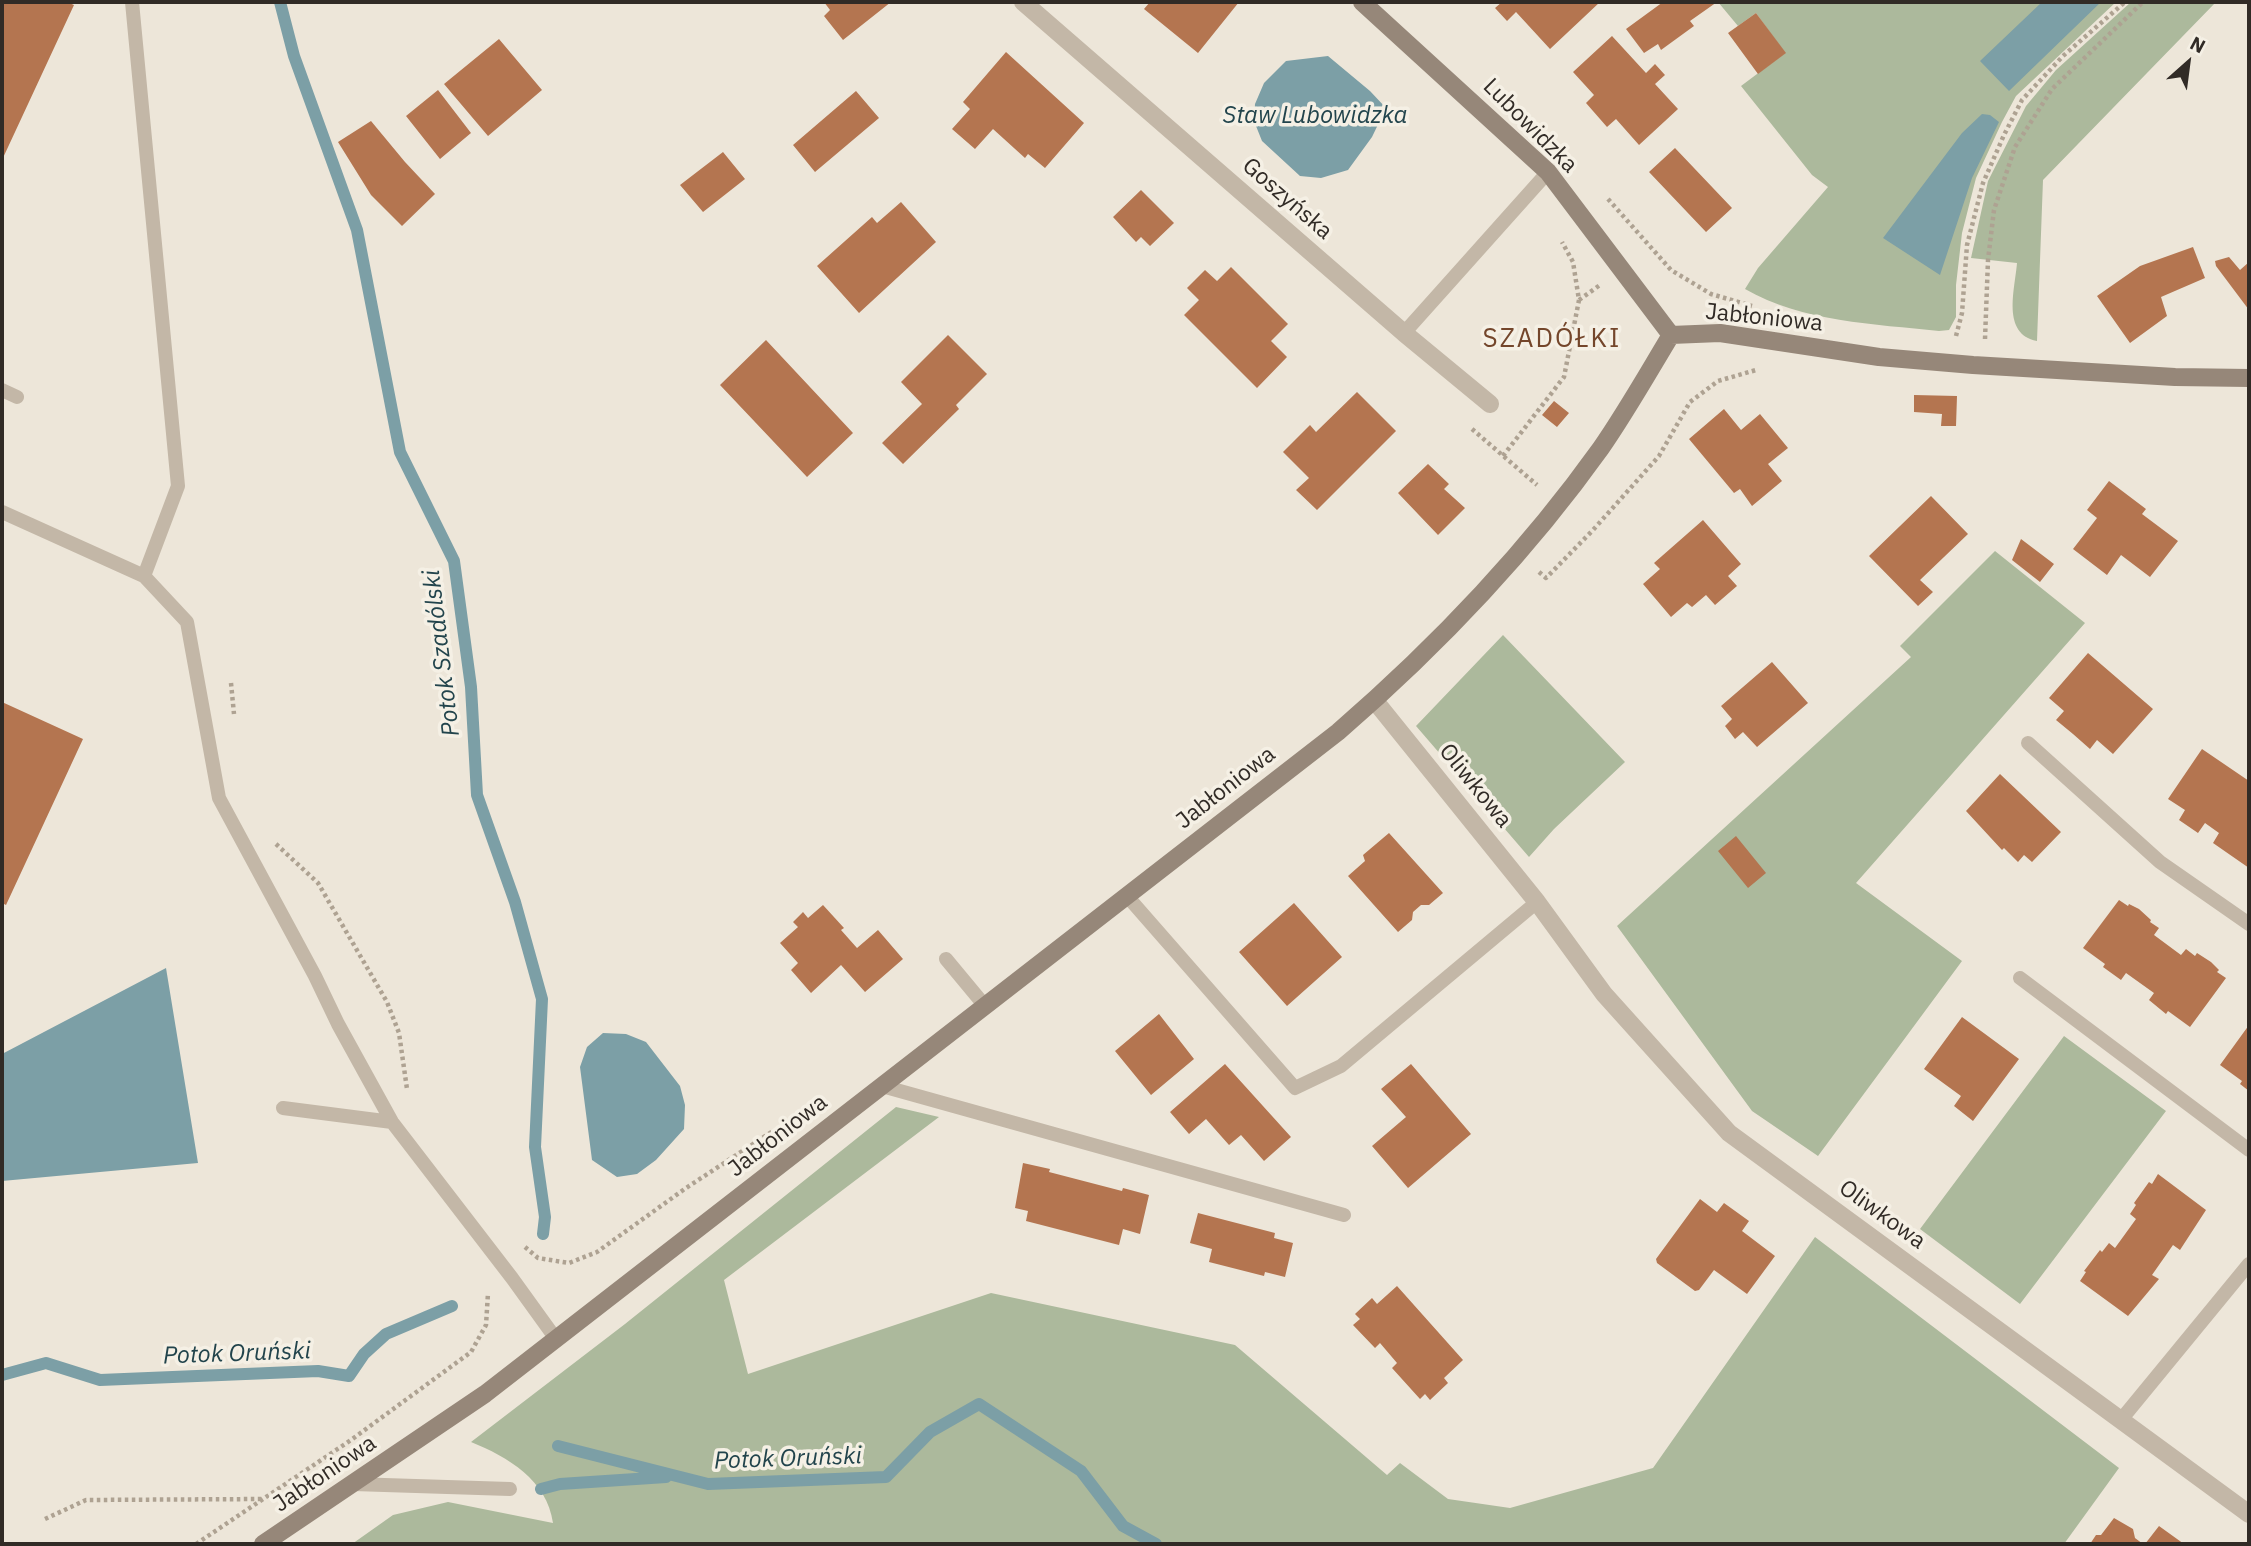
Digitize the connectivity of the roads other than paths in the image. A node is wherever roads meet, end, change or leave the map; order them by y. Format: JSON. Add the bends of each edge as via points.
{"nodes":[{"id":1,"x":132,"y":2,"type":"edge"},
{"id":2,"x":1023,"y":2,"type":"edge"},
{"id":3,"x":1362,"y":2,"type":"edge"},
{"id":4,"x":1548,"y":172,"type":"junction"},
{"id":5,"x":1404,"y":333,"type":"junction"},
{"id":6,"x":1671,"y":335,"type":"junction"},
{"id":7,"x":2249,"y":378,"type":"edge"},
{"id":8,"x":2,"y":390,"type":"edge"},
{"id":9,"x":17,"y":397,"type":"dead end"},
{"id":10,"x":1490,"y":404,"type":"road end"},
{"id":11,"x":2,"y":512,"type":"edge"},
{"id":12,"x":144,"y":576,"type":"junction"},
{"id":13,"x":1375,"y":701,"type":"junction"},
{"id":14,"x":2028,"y":743,"type":"dead end"},
{"id":15,"x":1127,"y":896,"type":"junction"},
{"id":16,"x":1537,"y":902,"type":"junction"},
{"id":17,"x":2249,"y":924,"type":"edge"},
{"id":18,"x":946,"y":959,"type":"dead end"},
{"id":19,"x":2020,"y":978,"type":"dead end"},
{"id":20,"x":985,"y":1006,"type":"junction"},
{"id":21,"x":882,"y":1086,"type":"junction"},
{"id":22,"x":283,"y":1108,"type":"dead end"},
{"id":23,"x":392,"y":1122,"type":"junction"},
{"id":24,"x":2249,"y":1150,"type":"edge"},
{"id":25,"x":1344,"y":1215,"type":"dead end"},
{"id":26,"x":2249,"y":1265,"type":"edge"},
{"id":27,"x":556,"y":1339,"type":"junction"},
{"id":28,"x":2120,"y":1421,"type":"junction"},
{"id":29,"x":353,"y":1484,"type":"junction"},
{"id":30,"x":510,"y":1489,"type":"dead end"},
{"id":31,"x":2249,"y":1514,"type":"edge"},
{"id":32,"x":263,"y":1544,"type":"edge"}],
"edges":[{"from":1,"to":12,"type":"lane","via":[[178,485]]},
{"from":2,"to":5,"type":"street","name":"Goszyńska"},
{"from":3,"to":4,"type":"main road","name":"Lubowidzka"},
{"from":4,"to":5,"type":"lane"},
{"from":4,"to":6,"type":"main road","name":"Lubowidzka"},
{"from":5,"to":10,"type":"street","name":"Goszyńska"},
{"from":6,"to":7,"type":"main road","name":"Jabłoniowa","via":[[1720,333],[1879,357],[1973,365]]},
{"from":6,"to":13,"type":"main road","name":"Jabłoniowa","via":[[1601,447],[1519,553]]},
{"from":8,"to":9,"type":"lane"},
{"from":11,"to":12,"type":"lane"},
{"from":12,"to":23,"type":"lane","via":[[187,622],[219,798]]},
{"from":13,"to":15,"type":"main road","name":"Jabłoniowa"},
{"from":13,"to":16,"type":"street","name":"Oliwkowa"},
{"from":14,"to":17,"type":"lane","via":[[2160,862]]},
{"from":15,"to":16,"type":"lane","via":[[1295,1088],[1341,1066]]},
{"from":15,"to":20,"type":"main road","name":"Jabłoniowa"},
{"from":16,"to":28,"type":"street","name":"Oliwkowa","via":[[1604,994],[1729,1133]]},
{"from":18,"to":20,"type":"lane"},
{"from":19,"to":24,"type":"lane"},
{"from":20,"to":21,"type":"main road","name":"Jabłoniowa"},
{"from":21,"to":25,"type":"lane"},
{"from":21,"to":27,"type":"main road","name":"Jabłoniowa"},
{"from":22,"to":23,"type":"lane"},
{"from":23,"to":27,"type":"lane"},
{"from":26,"to":28,"type":"lane"},
{"from":27,"to":29,"type":"main road","name":"Jabłoniowa"},
{"from":28,"to":31,"type":"street","name":"Oliwkowa"},
{"from":29,"to":30,"type":"lane"},
{"from":29,"to":32,"type":"main road","name":"Jabłoniowa"}]}
